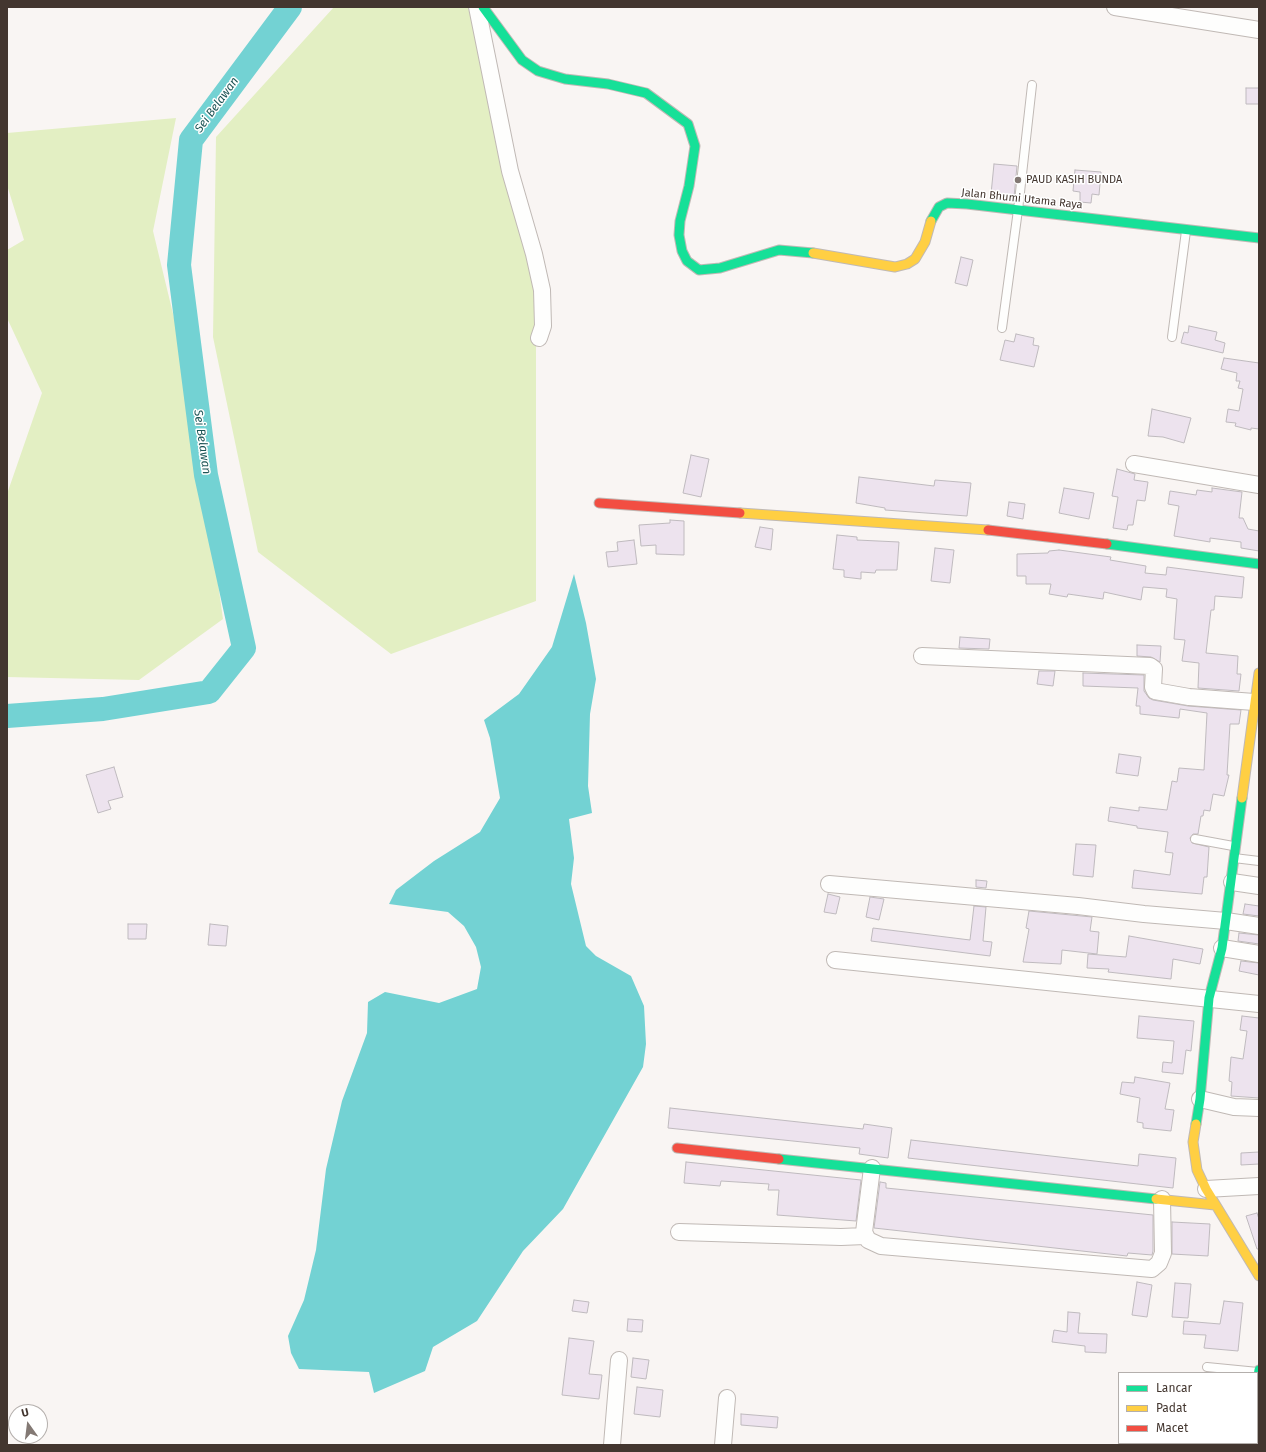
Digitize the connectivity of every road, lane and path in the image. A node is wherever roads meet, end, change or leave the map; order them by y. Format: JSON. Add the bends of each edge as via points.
{"nodes":[{"id":1,"x":477,"y":7,"type":"edge"},
{"id":2,"x":483,"y":7,"type":"edge"},
{"id":3,"x":1115,"y":7,"type":"edge"},
{"id":4,"x":1259,"y":30,"type":"edge"},
{"id":5,"x":1032,"y":85,"type":"dead end"},
{"id":6,"x":1018,"y":210,"type":"junction"},
{"id":7,"x":1187,"y":228,"type":"junction"},
{"id":8,"x":1259,"y":238,"type":"edge"},
{"id":9,"x":1002,"y":328,"type":"dead end"},
{"id":10,"x":1172,"y":337,"type":"dead end"},
{"id":11,"x":539,"y":338,"type":"dead end"},
{"id":12,"x":1134,"y":464,"type":"dead end"},
{"id":13,"x":1259,"y":485,"type":"edge"},
{"id":14,"x":599,"y":503,"type":"dead end"},
{"id":15,"x":1259,"y":564,"type":"edge"},
{"id":16,"x":922,"y":656,"type":"dead end"},
{"id":17,"x":1259,"y":673,"type":"edge"},
{"id":18,"x":1254,"y":702,"type":"junction"},
{"id":19,"x":1254,"y":750,"type":"edge"},
{"id":20,"x":1195,"y":839,"type":"dead end"},
{"id":21,"x":1234,"y":847,"type":"junction"},
{"id":22,"x":1234,"y":858,"type":"junction"},
{"id":23,"x":1259,"y":861,"type":"edge"},
{"id":24,"x":1232,"y":882,"type":"junction"},
{"id":25,"x":830,"y":884,"type":"dead end"},
{"id":26,"x":1259,"y":886,"type":"edge"},
{"id":27,"x":1226,"y":921,"type":"junction"},
{"id":28,"x":1259,"y":926,"type":"edge"},
{"id":29,"x":1222,"y":948,"type":"junction"},
{"id":30,"x":1259,"y":954,"type":"edge"},
{"id":31,"x":835,"y":960,"type":"dead end"},
{"id":32,"x":1209,"y":998,"type":"junction"},
{"id":33,"x":1259,"y":1004,"type":"edge"},
{"id":34,"x":1200,"y":1099,"type":"junction"},
{"id":35,"x":1259,"y":1108,"type":"edge"},
{"id":36,"x":677,"y":1148,"type":"dead end"},
{"id":37,"x":872,"y":1168,"type":"junction"},
{"id":38,"x":1259,"y":1186,"type":"edge"},
{"id":39,"x":1206,"y":1189,"type":"junction"},
{"id":40,"x":1162,"y":1199,"type":"junction"},
{"id":41,"x":1215,"y":1205,"type":"junction"},
{"id":42,"x":679,"y":1232,"type":"dead end"},
{"id":43,"x":865,"y":1236,"type":"junction"},
{"id":44,"x":1259,"y":1276,"type":"edge"},
{"id":45,"x":619,"y":1360,"type":"dead end"},
{"id":46,"x":1207,"y":1367,"type":"dead end"},
{"id":47,"x":1259,"y":1371,"type":"edge"},
{"id":48,"x":727,"y":1398,"type":"dead end"},
{"id":49,"x":612,"y":1445,"type":"edge"},
{"id":50,"x":723,"y":1445,"type":"edge"}],
"edges":[{"from":1,"to":11,"type":"street","via":[[510,171],[542,290],[542,326]]},
{"from":2,"to":6,"type":"street","name":"Jalan Bhumi Utama Raya","via":[[522,60],[538,71],[565,79],[608,84],[646,93],[688,124],[695,146],[679,236],[687,261],[699,270],[720,268],[779,250],[895,267],[915,259],[925,242],[930,222],[943,205],[967,204]]},
{"from":3,"to":4,"type":"street"},
{"from":5,"to":6,"type":"lane"},
{"from":6,"to":7,"type":"street","name":"Jalan Bhumi Utama Raya"},
{"from":6,"to":9,"type":"lane"},
{"from":7,"to":8,"type":"street","name":"Jalan Bhumi Utama Raya"},
{"from":7,"to":10,"type":"lane"},
{"from":12,"to":13,"type":"street"},
{"from":14,"to":15,"type":"street","via":[[1007,531]]},
{"from":16,"to":18,"type":"street","via":[[1150,666],[1154,669],[1155,691],[1189,697]]},
{"from":17,"to":18,"type":"street"},
{"from":18,"to":19,"type":"street"},
{"from":19,"to":21,"type":"street"},
{"from":20,"to":21,"type":"lane"},
{"from":21,"to":22,"type":"street"},
{"from":22,"to":23,"type":"lane"},
{"from":22,"to":24,"type":"street"},
{"from":24,"to":26,"type":"street"},
{"from":24,"to":27,"type":"street"},
{"from":25,"to":27,"type":"street"},
{"from":27,"to":28,"type":"street"},
{"from":27,"to":29,"type":"street"},
{"from":29,"to":30,"type":"street"},
{"from":29,"to":32,"type":"street"},
{"from":31,"to":32,"type":"street"},
{"from":32,"to":33,"type":"street"},
{"from":32,"to":34,"type":"street"},
{"from":34,"to":35,"type":"street","via":[[1234,1107]]},
{"from":34,"to":39,"type":"street","via":[[1193,1142],[1197,1170]]},
{"from":36,"to":37,"type":"street"},
{"from":37,"to":40,"type":"street"},
{"from":37,"to":43,"type":"street"},
{"from":38,"to":39,"type":"street"},
{"from":39,"to":41,"type":"street"},
{"from":40,"to":41,"type":"street"},
{"from":40,"to":43,"type":"street","via":[[1163,1253],[1159,1263],[1152,1269],[881,1246]]},
{"from":41,"to":44,"type":"street"},
{"from":42,"to":43,"type":"street"},
{"from":45,"to":49,"type":"street"},
{"from":46,"to":47,"type":"lane"},
{"from":48,"to":50,"type":"street"}]}
